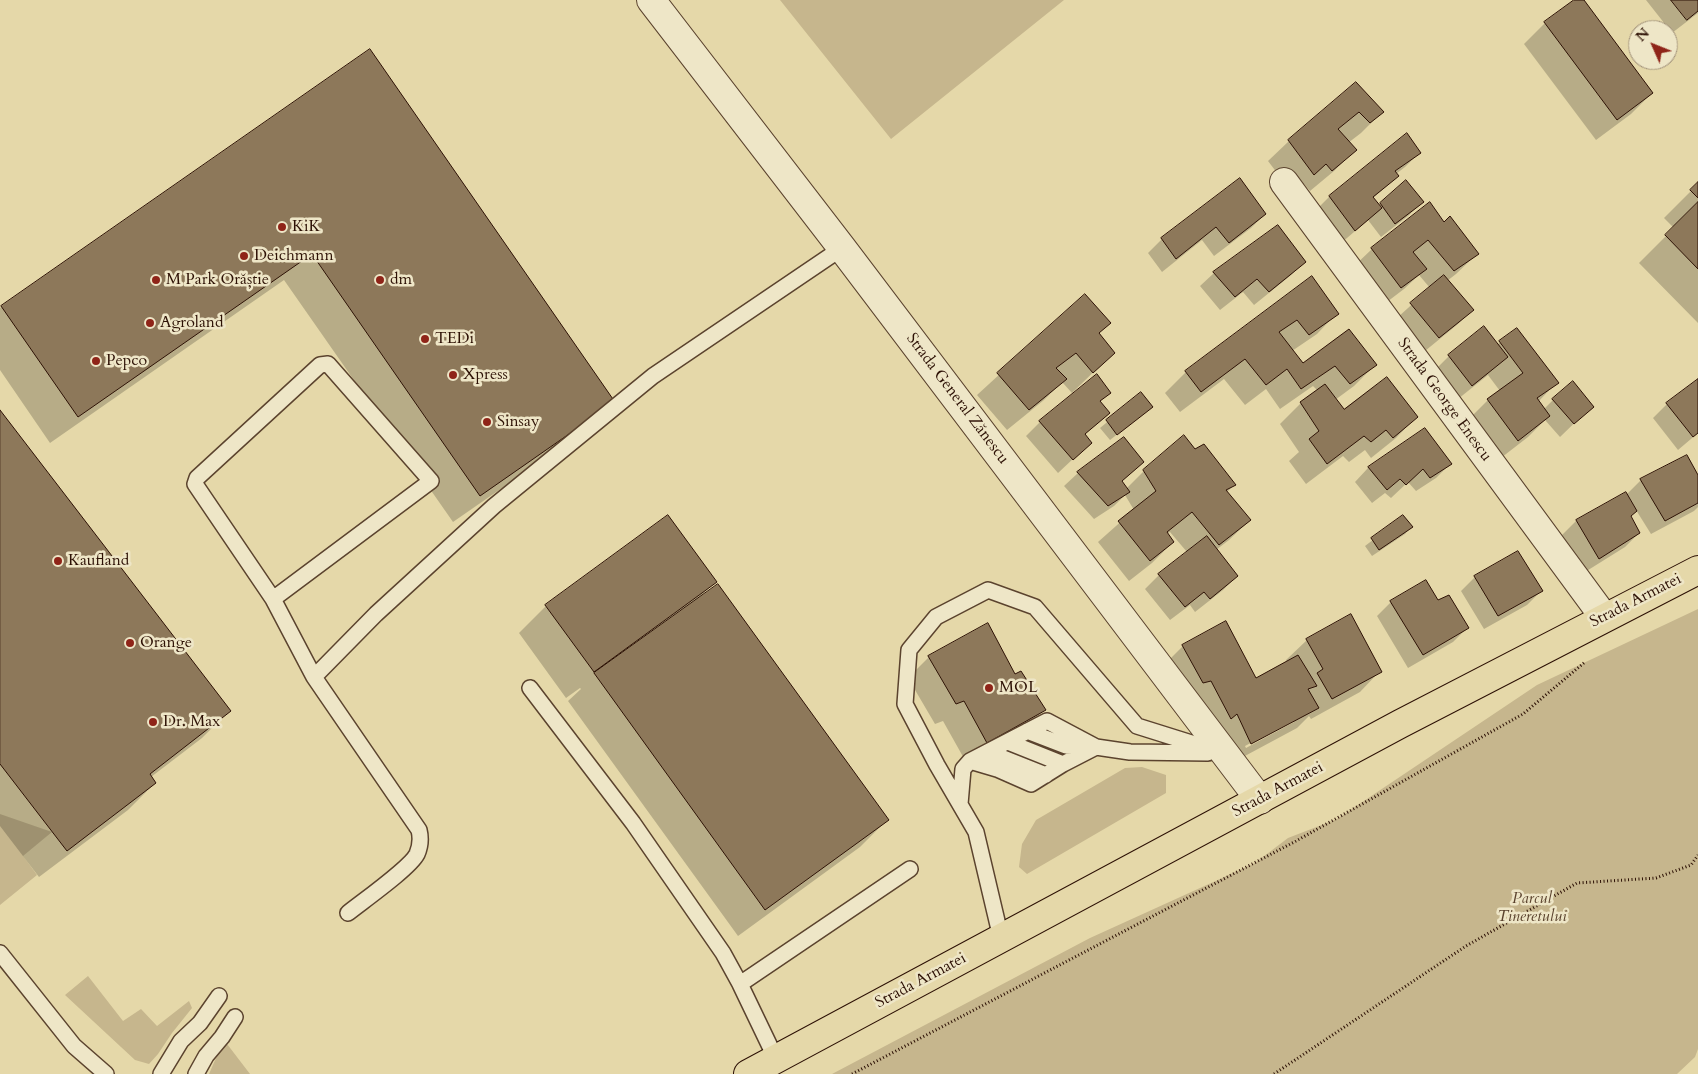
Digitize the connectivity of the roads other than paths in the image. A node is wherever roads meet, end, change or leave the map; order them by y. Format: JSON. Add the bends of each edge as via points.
{"nodes":[{"id":1,"x":651,"y":0,"type":"edge"},
{"id":2,"x":1284,"y":182,"type":"dead end"},
{"id":3,"x":842,"y":248,"type":"junction"},
{"id":4,"x":1698,"y":570,"type":"edge"},
{"id":5,"x":273,"y":599,"type":"junction"},
{"id":6,"x":1604,"y":618,"type":"junction"},
{"id":7,"x":314,"y":677,"type":"junction"},
{"id":8,"x":530,"y":688,"type":"dead end"},
{"id":9,"x":1008,"y":742,"type":"junction"},
{"id":10,"x":1096,"y":747,"type":"junction"},
{"id":11,"x":988,"y":752,"type":"junction"},
{"id":12,"x":1224,"y":754,"type":"junction"},
{"id":13,"x":970,"y":761,"type":"junction"},
{"id":14,"x":1063,"y":764,"type":"junction"},
{"id":15,"x":1046,"y":775,"type":"junction"},
{"id":16,"x":1260,"y":800,"type":"junction"},
{"id":17,"x":960,"y":804,"type":"junction"},
{"id":18,"x":910,"y":869,"type":"dead end"},
{"id":19,"x":348,"y":913,"type":"dead end"},
{"id":20,"x":1001,"y":938,"type":"junction"},
{"id":21,"x":0,"y":953,"type":"edge"},
{"id":22,"x":740,"y":984,"type":"junction"},
{"id":23,"x":219,"y":996,"type":"dead end"},
{"id":24,"x":235,"y":1017,"type":"dead end"},
{"id":25,"x":776,"y":1059,"type":"junction"},
{"id":26,"x":106,"y":1074,"type":"edge"},
{"id":27,"x":161,"y":1074,"type":"edge"},
{"id":28,"x":196,"y":1074,"type":"edge"},
{"id":29,"x":748,"y":1074,"type":"edge"}],
"edges":[{"from":1,"to":3,"type":"street","name":"Strada General Zănescu"},
{"from":2,"to":6,"type":"street","name":"Strada George Enescu"},
{"from":3,"to":7,"type":"lane","via":[[653,376],[494,506],[376,614]]},
{"from":3,"to":12,"type":"street","name":"Strada General Zănescu"},
{"from":4,"to":6,"type":"main road","name":"Strada Armatei"},
{"from":5,"to":5,"type":"lane","via":[[195,484],[197,478],[320,365],[328,364],[431,482]]},
{"from":5,"to":7,"type":"lane"},
{"from":6,"to":16,"type":"main road","name":"Strada Armatei"},
{"from":7,"to":19,"type":"lane","via":[[420,836],[417,854],[408,865]]},
{"from":8,"to":22,"type":"lane","via":[[633,823],[723,953]]},
{"from":9,"to":10,"type":"lane","via":[[1047,721]]},
{"from":9,"to":11,"type":"lane"},
{"from":9,"to":14,"type":"lane"},
{"from":10,"to":12,"type":"lane","via":[[1130,752]]},
{"from":10,"to":14,"type":"lane"},
{"from":11,"to":13,"type":"lane"},
{"from":11,"to":15,"type":"lane"},
{"from":12,"to":16,"type":"street","name":"Strada General Zănescu"},
{"from":12,"to":17,"type":"lane","via":[[1136,726],[1035,607],[988,590],[936,617],[910,650],[905,704]]},
{"from":13,"to":15,"type":"lane","via":[[1031,784]]},
{"from":13,"to":17,"type":"lane","via":[[963,769]]},
{"from":14,"to":15,"type":"lane"},
{"from":16,"to":20,"type":"main road","name":"Strada Armatei"},
{"from":17,"to":20,"type":"lane","via":[[976,832]]},
{"from":18,"to":22,"type":"lane"},
{"from":20,"to":25,"type":"main road","name":"Strada Armatei"},
{"from":21,"to":26,"type":"lane","via":[[74,1046]]},
{"from":22,"to":25,"type":"lane"},
{"from":23,"to":27,"type":"lane","via":[[200,1024],[181,1041]]},
{"from":24,"to":28,"type":"lane"},
{"from":25,"to":29,"type":"main road","name":"Strada Armatei"}]}
